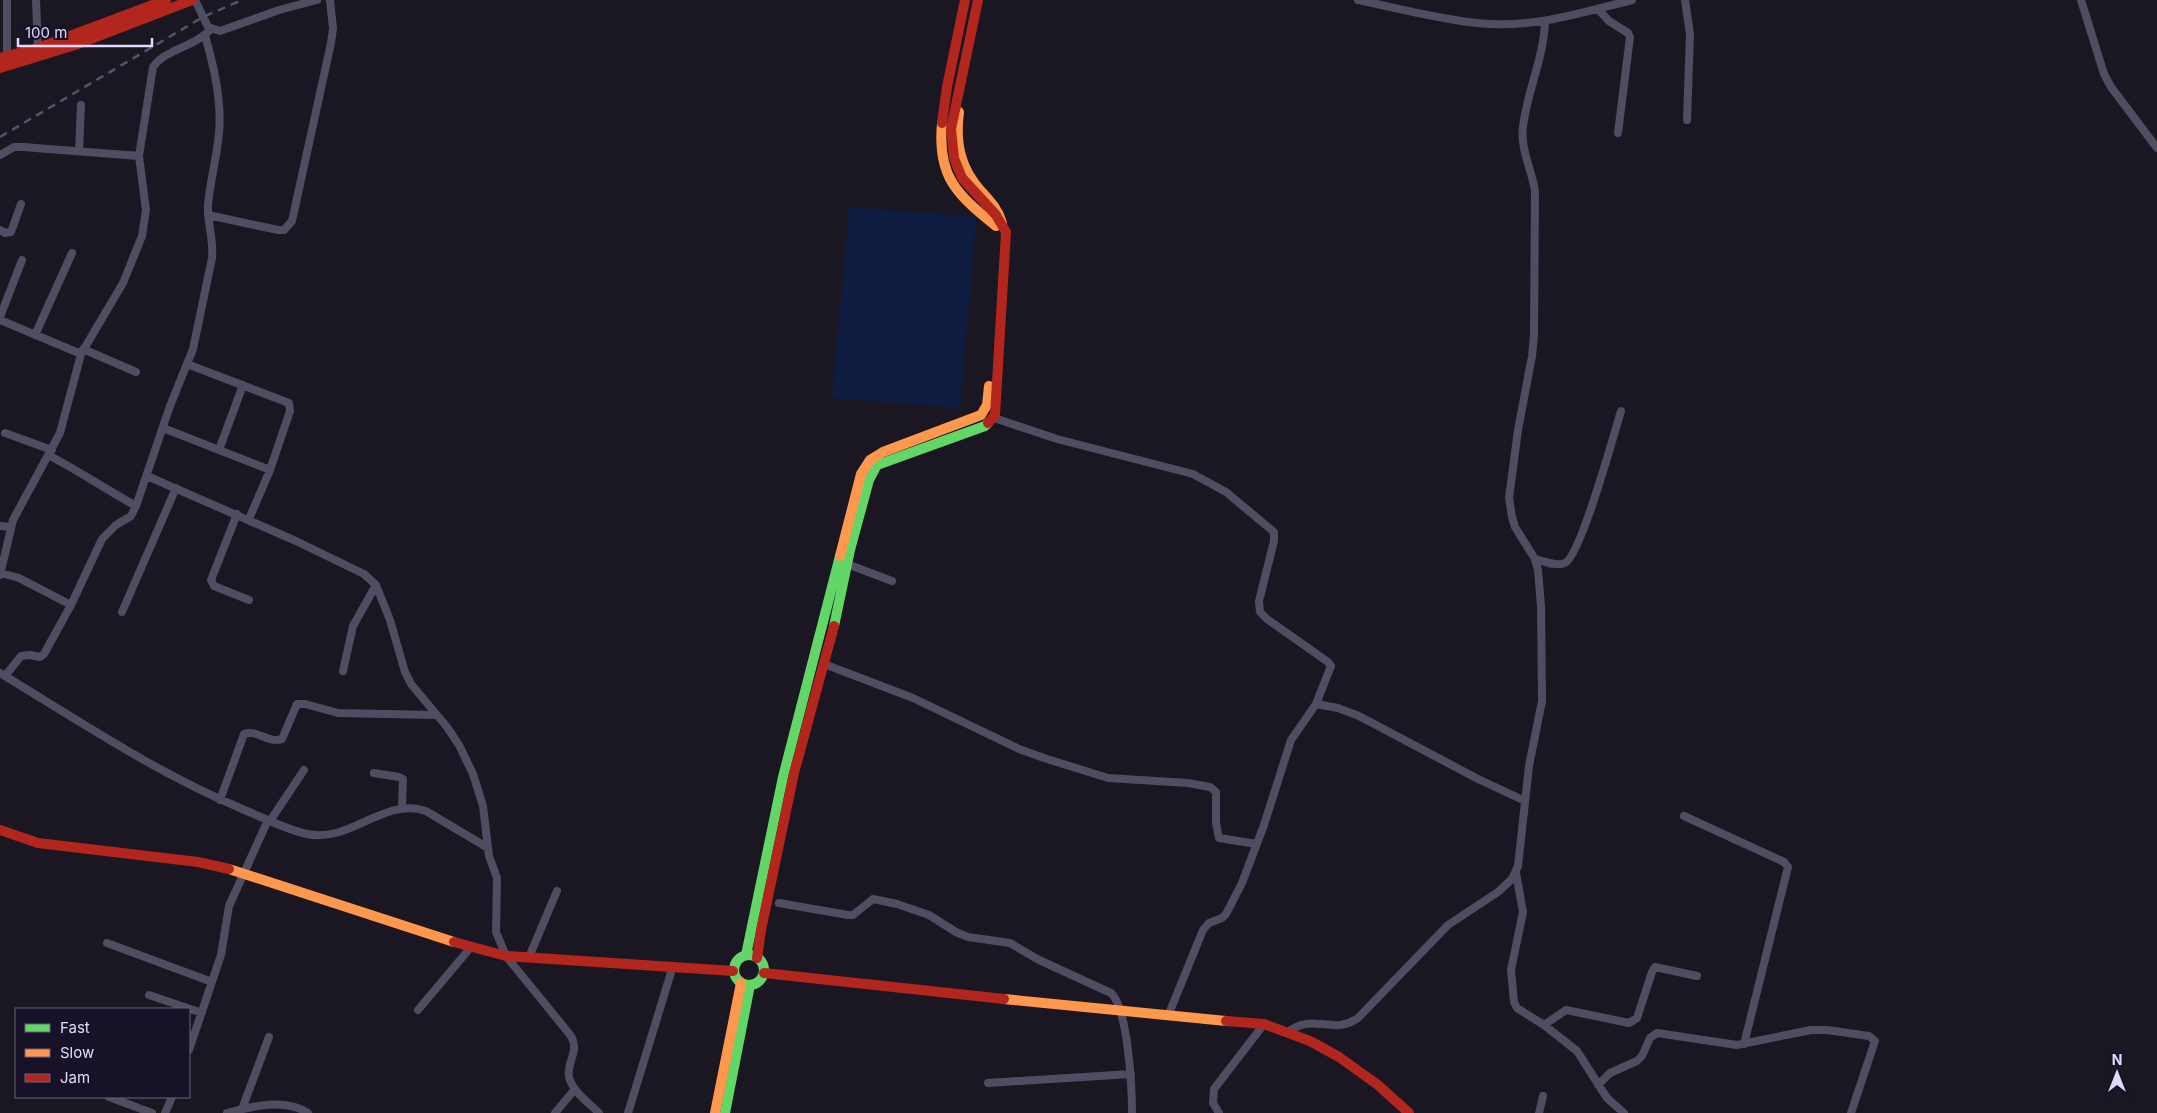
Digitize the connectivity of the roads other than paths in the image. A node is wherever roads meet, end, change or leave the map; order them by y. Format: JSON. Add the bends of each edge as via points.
{"nodes":[{"id":1,"x":7,"y":0,"type":"edge"},
{"id":2,"x":36,"y":0,"type":"edge"},
{"id":3,"x":166,"y":0,"type":"edge"},
{"id":4,"x":194,"y":0,"type":"edge"},
{"id":5,"x":316,"y":0,"type":"edge"},
{"id":6,"x":330,"y":0,"type":"edge"},
{"id":7,"x":965,"y":0,"type":"edge"},
{"id":8,"x":970,"y":0,"type":"edge"},
{"id":9,"x":978,"y":0,"type":"edge"},
{"id":10,"x":982,"y":0,"type":"edge"},
{"id":11,"x":1358,"y":0,"type":"edge"},
{"id":12,"x":1632,"y":0,"type":"edge"},
{"id":13,"x":1685,"y":0,"type":"edge"},
{"id":14,"x":2081,"y":0,"type":"edge"},
{"id":15,"x":1598,"y":9,"type":"junction"},
{"id":16,"x":1545,"y":21,"type":"junction"},
{"id":17,"x":211,"y":29,"type":"junction"},
{"id":18,"x":205,"y":36,"type":"junction"},
{"id":19,"x":38,"y":48,"type":"junction"},
{"id":20,"x":4,"y":57,"type":"edge"},
{"id":21,"x":0,"y":68,"type":"edge"},
{"id":22,"x":81,"y":105,"type":"dead end"},
{"id":23,"x":1687,"y":120,"type":"dead end"},
{"id":24,"x":1618,"y":133,"type":"dead end"},
{"id":25,"x":2157,"y":148,"type":"edge"},
{"id":26,"x":80,"y":151,"type":"junction"},
{"id":27,"x":0,"y":155,"type":"edge"},
{"id":28,"x":139,"y":156,"type":"junction"},
{"id":29,"x":21,"y":204,"type":"dead end"},
{"id":30,"x":208,"y":215,"type":"junction"},
{"id":31,"x":997,"y":221,"type":"junction"},
{"id":32,"x":0,"y":230,"type":"edge"},
{"id":33,"x":72,"y":253,"type":"dead end"},
{"id":34,"x":22,"y":260,"type":"dead end"},
{"id":35,"x":0,"y":318,"type":"edge"},
{"id":36,"x":35,"y":335,"type":"junction"},
{"id":37,"x":82,"y":352,"type":"junction"},
{"id":38,"x":187,"y":364,"type":"junction"},
{"id":39,"x":136,"y":372,"type":"dead end"},
{"id":40,"x":243,"y":385,"type":"junction"},
{"id":41,"x":1622,"y":411,"type":"dead end"},
{"id":42,"x":994,"y":418,"type":"junction"},
{"id":43,"x":163,"y":428,"type":"junction"},
{"id":44,"x":4,"y":433,"type":"dead end"},
{"id":45,"x":219,"y":450,"type":"junction"},
{"id":46,"x":51,"y":453,"type":"junction"},
{"id":47,"x":270,"y":470,"type":"junction"},
{"id":48,"x":147,"y":476,"type":"junction"},
{"id":49,"x":176,"y":488,"type":"junction"},
{"id":50,"x":136,"y":506,"type":"junction"},
{"id":51,"x":237,"y":514,"type":"junction"},
{"id":52,"x":249,"y":519,"type":"junction"},
{"id":53,"x":0,"y":526,"type":"edge"},
{"id":54,"x":11,"y":527,"type":"junction"},
{"id":55,"x":1535,"y":559,"type":"junction"},
{"id":56,"x":847,"y":564,"type":"junction"},
{"id":57,"x":1,"y":574,"type":"edge"},
{"id":58,"x":892,"y":582,"type":"dead end"},
{"id":59,"x":376,"y":585,"type":"junction"},
{"id":60,"x":249,"y":600,"type":"dead end"},
{"id":61,"x":71,"y":604,"type":"junction"},
{"id":62,"x":122,"y":612,"type":"dead end"},
{"id":63,"x":824,"y":664,"type":"junction"},
{"id":64,"x":343,"y":671,"type":"dead end"},
{"id":65,"x":2,"y":674,"type":"edge"},
{"id":66,"x":1316,"y":704,"type":"junction"},
{"id":67,"x":436,"y":715,"type":"junction"},
{"id":68,"x":304,"y":770,"type":"dead end"},
{"id":69,"x":374,"y":773,"type":"dead end"},
{"id":70,"x":220,"y":800,"type":"junction"},
{"id":71,"x":1525,"y":801,"type":"junction"},
{"id":72,"x":402,"y":807,"type":"junction"},
{"id":73,"x":1684,"y":816,"type":"dead end"},
{"id":74,"x":269,"y":820,"type":"junction"},
{"id":75,"x":0,"y":830,"type":"edge"},
{"id":76,"x":1257,"y":844,"type":"junction"},
{"id":77,"x":488,"y":848,"type":"junction"},
{"id":78,"x":244,"y":873,"type":"junction"},
{"id":79,"x":1516,"y":873,"type":"junction"},
{"id":80,"x":557,"y":891,"type":"dead end"},
{"id":81,"x":779,"y":903,"type":"dead end"},
{"id":82,"x":107,"y":943,"type":"dead end"},
{"id":83,"x":471,"y":947,"type":"junction"},
{"id":84,"x":746,"y":955,"type":"junction"},
{"id":85,"x":506,"y":956,"type":"junction"},
{"id":86,"x":529,"y":957,"type":"junction"},
{"id":87,"x":757,"y":958,"type":"junction"},
{"id":88,"x":673,"y":966,"type":"junction"},
{"id":89,"x":733,"y":971,"type":"junction"},
{"id":90,"x":764,"y":972,"type":"junction"},
{"id":91,"x":1697,"y":976,"type":"dead end"},
{"id":92,"x":212,"y":982,"type":"junction"},
{"id":93,"x":746,"y":984,"type":"junction"},
{"id":94,"x":149,"y":994,"type":"dead end"},
{"id":95,"x":188,"y":1008,"type":"edge"},
{"id":96,"x":190,"y":1009,"type":"edge"},
{"id":97,"x":418,"y":1010,"type":"dead end"},
{"id":98,"x":1120,"y":1011,"type":"junction"},
{"id":99,"x":202,"y":1013,"type":"junction"},
{"id":100,"x":1168,"y":1016,"type":"junction"},
{"id":101,"x":1264,"y":1024,"type":"junction"},
{"id":102,"x":1544,"y":1025,"type":"junction"},
{"id":103,"x":1288,"y":1032,"type":"junction"},
{"id":104,"x":269,"y":1038,"type":"dead end"},
{"id":105,"x":1744,"y":1044,"type":"junction"},
{"id":106,"x":190,"y":1047,"type":"edge"},
{"id":107,"x":1131,"y":1074,"type":"junction"},
{"id":108,"x":988,"y":1083,"type":"dead end"},
{"id":109,"x":1598,"y":1085,"type":"junction"},
{"id":110,"x":575,"y":1090,"type":"junction"},
{"id":111,"x":1543,"y":1096,"type":"dead end"},
{"id":112,"x":112,"y":1098,"type":"edge"},
{"id":113,"x":172,"y":1098,"type":"edge"},
{"id":114,"x":1398,"y":1102,"type":"junction"},
{"id":115,"x":242,"y":1109,"type":"junction"},
{"id":116,"x":152,"y":1113,"type":"edge"},
{"id":117,"x":165,"y":1113,"type":"edge"},
{"id":118,"x":227,"y":1113,"type":"edge"},
{"id":119,"x":308,"y":1113,"type":"edge"},
{"id":120,"x":555,"y":1113,"type":"edge"},
{"id":121,"x":599,"y":1113,"type":"edge"},
{"id":122,"x":628,"y":1113,"type":"edge"},
{"id":123,"x":715,"y":1113,"type":"edge"},
{"id":124,"x":725,"y":1113,"type":"edge"},
{"id":125,"x":1132,"y":1113,"type":"edge"},
{"id":126,"x":1219,"y":1113,"type":"edge"},
{"id":127,"x":1394,"y":1113,"type":"edge"},
{"id":128,"x":1409,"y":1113,"type":"edge"},
{"id":129,"x":1539,"y":1113,"type":"edge"},
{"id":130,"x":1624,"y":1113,"type":"edge"},
{"id":131,"x":1852,"y":1113,"type":"edge"}],
"edges":[{"from":1,"to":20,"type":"street"},
{"from":2,"to":19,"type":"street"},
{"from":3,"to":19,"type":"main road"},
{"from":4,"to":17,"type":"street"},
{"from":4,"to":21,"type":"main road","via":[[76,45]]},
{"from":5,"to":17,"type":"street","via":[[220,30]]},
{"from":6,"to":30,"type":"street","via":[[331,44],[292,221],[284,230],[278,230]]},
{"from":7,"to":31,"type":"main road","via":[[942,121],[940,148],[945,170],[957,190]]},
{"from":8,"to":31,"type":"main road","via":[[945,128],[945,143],[951,171],[958,183]]},
{"from":9,"to":31,"type":"main road","via":[[951,130],[954,158],[962,178]]},
{"from":10,"to":31,"type":"main road","via":[[957,123],[957,140],[965,172],[997,207]]},
{"from":11,"to":16,"type":"street","via":[[1478,24]]},
{"from":12,"to":15,"type":"street"},
{"from":13,"to":23,"type":"street","via":[[1690,50]]},
{"from":14,"to":25,"type":"street","via":[[2104,74]]},
{"from":15,"to":16,"type":"street"},
{"from":15,"to":24,"type":"street","via":[[1608,22],[1630,37]]},
{"from":16,"to":55,"type":"street","via":[[1542,52],[1522,128],[1535,192],[1534,335],[1509,498],[1515,527]]},
{"from":17,"to":18,"type":"street"},
{"from":18,"to":28,"type":"street","via":[[164,56],[153,67]]},
{"from":18,"to":30,"type":"street","via":[[219,102],[219,132]]},
{"from":19,"to":20,"type":"main road"},
{"from":22,"to":26,"type":"street"},
{"from":26,"to":27,"type":"street","via":[[14,147]]},
{"from":26,"to":28,"type":"street"},
{"from":28,"to":37,"type":"street","via":[[146,210],[142,236],[123,284]]},
{"from":29,"to":32,"type":"street","via":[[11,232]]},
{"from":30,"to":38,"type":"street","via":[[212,258]]},
{"from":31,"to":42,"type":"main road","via":[[1006,232]]},
{"from":31,"to":84,"type":"main road","via":[[999,248],[987,405],[977,418],[883,452],[870,460],[861,474],[783,777]]},
{"from":33,"to":36,"type":"street"},
{"from":34,"to":35,"type":"street"},
{"from":35,"to":36,"type":"street"},
{"from":36,"to":37,"type":"street"},
{"from":37,"to":39,"type":"street"},
{"from":37,"to":46,"type":"street","via":[[66,416]]},
{"from":38,"to":40,"type":"street"},
{"from":38,"to":43,"type":"street"},
{"from":40,"to":45,"type":"street"},
{"from":40,"to":47,"type":"street","via":[[286,401],[290,407]]},
{"from":41,"to":55,"type":"street","via":[[1574,553],[1562,564]]},
{"from":42,"to":56,"type":"main road","via":[[985,426],[877,465],[869,480]]},
{"from":42,"to":66,"type":"street","via":[[1057,439],[1193,474],[1226,492],[1271,529],[1274,541],[1259,607],[1267,619],[1328,662],[1330,669]]},
{"from":43,"to":45,"type":"street"},
{"from":43,"to":48,"type":"street"},
{"from":44,"to":46,"type":"street"},
{"from":45,"to":47,"type":"street"},
{"from":46,"to":50,"type":"street"},
{"from":46,"to":54,"type":"street"},
{"from":47,"to":52,"type":"street"},
{"from":48,"to":49,"type":"street"},
{"from":48,"to":50,"type":"street"},
{"from":49,"to":51,"type":"street"},
{"from":49,"to":62,"type":"street"},
{"from":50,"to":61,"type":"street","via":[[131,516],[108,531],[102,539]]},
{"from":51,"to":52,"type":"street"},
{"from":51,"to":60,"type":"street","via":[[211,580],[214,586]]},
{"from":52,"to":59,"type":"street","via":[[364,574]]},
{"from":53,"to":54,"type":"street"},
{"from":54,"to":57,"type":"street"},
{"from":55,"to":71,"type":"street","via":[[1539,580],[1542,700]]},
{"from":56,"to":58,"type":"street"},
{"from":56,"to":63,"type":"main road"},
{"from":57,"to":61,"type":"street","via":[[20,578]]},
{"from":59,"to":64,"type":"street","via":[[353,626]]},
{"from":59,"to":67,"type":"street","via":[[405,672]]},
{"from":61,"to":65,"type":"street","via":[[44,654],[21,656]]},
{"from":63,"to":76,"type":"street","via":[[913,698],[1019,749],[1098,775],[1210,787],[1216,792],[1219,838]]},
{"from":63,"to":87,"type":"main road","via":[[794,773]]},
{"from":65,"to":70,"type":"street","via":[[139,759]]},
{"from":66,"to":71,"type":"street","via":[[1359,716]]},
{"from":66,"to":76,"type":"street","via":[[1291,740]]},
{"from":67,"to":70,"type":"street","via":[[338,713],[296,704],[282,739],[244,734]]},
{"from":67,"to":77,"type":"street","via":[[459,745],[473,774],[483,806]]},
{"from":68,"to":74,"type":"street"},
{"from":69,"to":72,"type":"street","via":[[403,779]]},
{"from":70,"to":74,"type":"street"},
{"from":71,"to":79,"type":"street"},
{"from":72,"to":74,"type":"street","via":[[353,828],[318,835],[306,834]]},
{"from":72,"to":77,"type":"street","via":[[426,811]]},
{"from":73,"to":105,"type":"street","via":[[1784,862],[1788,867]]},
{"from":74,"to":78,"type":"street"},
{"from":75,"to":78,"type":"main road","via":[[38,843],[198,862]]},
{"from":76,"to":100,"type":"street","via":[[1226,914],[1203,930]]},
{"from":77,"to":85,"type":"street","via":[[497,878],[496,932]]},
{"from":78,"to":83,"type":"main road"},
{"from":78,"to":92,"type":"street","via":[[228,906],[221,954]]},
{"from":79,"to":102,"type":"street","via":[[1523,918],[1511,970],[1512,996],[1517,1008]]},
{"from":79,"to":103,"type":"street","via":[[1498,892],[1448,925],[1411,966],[1351,1023],[1337,1026],[1302,1024]]},
{"from":80,"to":86,"type":"street"},
{"from":81,"to":98,"type":"street","via":[[848,916],[873,899],[897,904],[929,915],[968,937],[1010,943],[1115,996]]},
{"from":82,"to":92,"type":"street"},
{"from":83,"to":85,"type":"main road"},
{"from":83,"to":97,"type":"street"},
{"from":84,"to":87,"type":"main road"},
{"from":84,"to":89,"type":"main road","via":[[737,961]]},
{"from":85,"to":86,"type":"main road"},
{"from":85,"to":110,"type":"street","via":[[574,1042],[575,1053],[568,1075]]},
{"from":86,"to":88,"type":"main road"},
{"from":87,"to":90,"type":"main road","via":[[762,962]]},
{"from":88,"to":89,"type":"main road"},
{"from":88,"to":122,"type":"street"},
{"from":89,"to":93,"type":"main road","via":[[737,980]]},
{"from":90,"to":93,"type":"main road","via":[[758,982]]},
{"from":90,"to":98,"type":"main road"},
{"from":91,"to":102,"type":"street","via":[[1655,967],[1637,1018],[1629,1023],[1566,1010]]},
{"from":92,"to":99,"type":"street"},
{"from":93,"to":123,"type":"main road"},
{"from":93,"to":124,"type":"main road"},
{"from":94,"to":95,"type":"street"},
{"from":96,"to":99,"type":"street"},
{"from":98,"to":100,"type":"main road"},
{"from":98,"to":107,"type":"street"},
{"from":99,"to":106,"type":"street"},
{"from":100,"to":101,"type":"main road"},
{"from":101,"to":103,"type":"main road"},
{"from":101,"to":126,"type":"street","via":[[1214,1089],[1213,1103]]},
{"from":102,"to":109,"type":"street","via":[[1577,1051]]},
{"from":103,"to":114,"type":"main road","via":[[1340,1057]]},
{"from":104,"to":115,"type":"street"},
{"from":105,"to":109,"type":"street","via":[[1724,1044],[1658,1033],[1650,1038],[1642,1056],[1610,1073]]},
{"from":105,"to":131,"type":"street","via":[[1811,1030],[1872,1037],[1875,1044]]},
{"from":107,"to":108,"type":"street"},
{"from":107,"to":125,"type":"street"},
{"from":109,"to":130,"type":"street","via":[[1611,1103]]},
{"from":110,"to":120,"type":"street"},
{"from":110,"to":121,"type":"street"},
{"from":111,"to":129,"type":"street"},
{"from":112,"to":116,"type":"street"},
{"from":113,"to":117,"type":"street"},
{"from":114,"to":127,"type":"street"},
{"from":114,"to":128,"type":"main road"},
{"from":115,"to":118,"type":"street"},
{"from":115,"to":119,"type":"street","via":[[290,1104]]}]}
